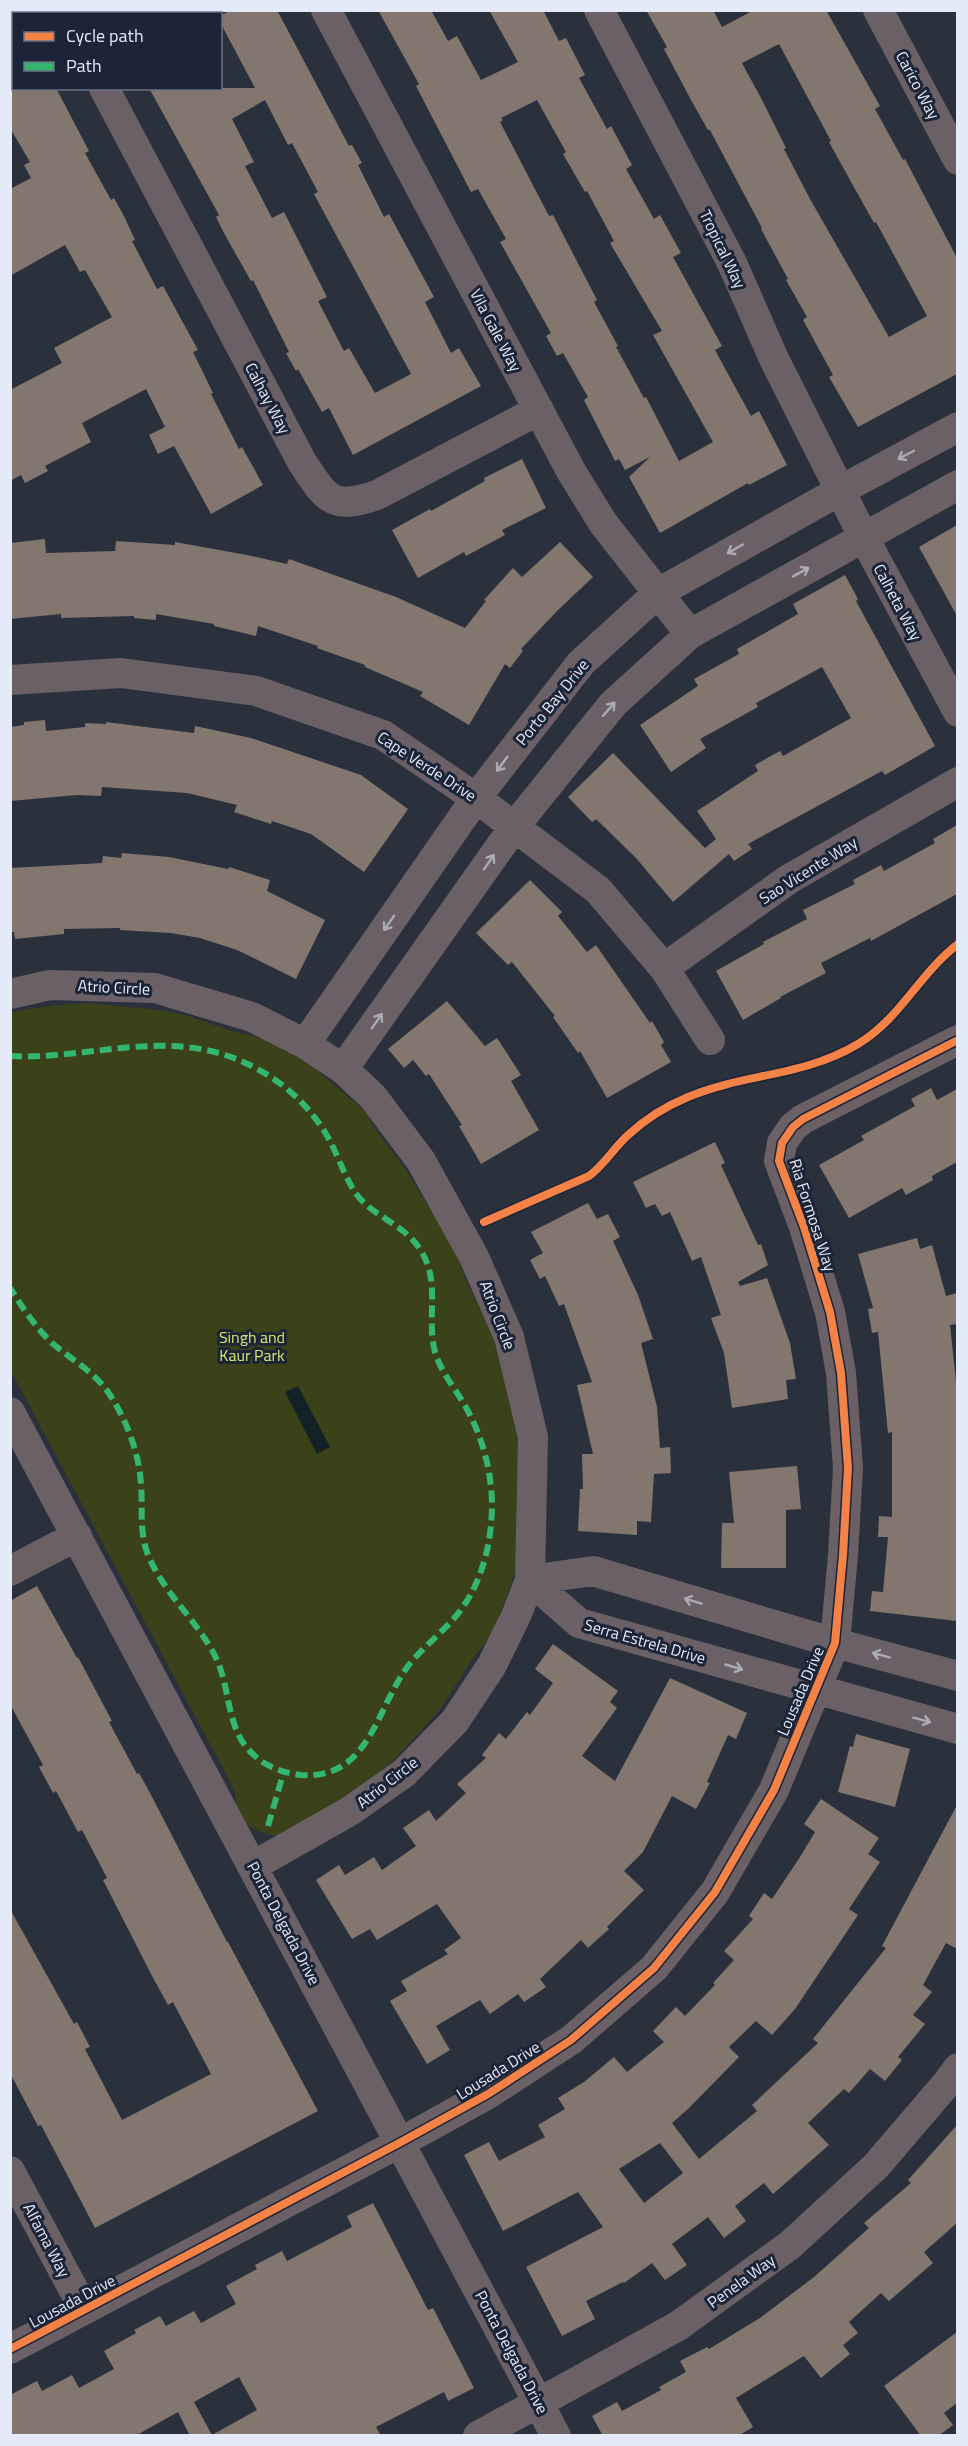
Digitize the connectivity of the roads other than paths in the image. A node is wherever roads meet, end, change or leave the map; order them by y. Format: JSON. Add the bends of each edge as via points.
{"nodes":[{"id":1,"x":327,"y":10,"type":"edge"},
{"id":2,"x":599,"y":10,"type":"edge"},
{"id":3,"x":878,"y":10,"type":"edge"},
{"id":4,"x":105,"y":90,"type":"edge"},
{"id":5,"x":957,"y":160,"type":"edge"},
{"id":6,"x":539,"y":410,"type":"junction"},
{"id":7,"x":957,"y":427,"type":"edge"},
{"id":8,"x":957,"y":485,"type":"edge"},
{"id":9,"x":841,"y":490,"type":"junction"},
{"id":10,"x":863,"y":536,"type":"junction"},
{"id":11,"x":658,"y":593,"type":"junction"},
{"id":12,"x":690,"y":634,"type":"junction"},
{"id":13,"x":10,"y":680,"type":"edge"},
{"id":14,"x":957,"y":712,"type":"edge"},
{"id":15,"x":957,"y":782,"type":"edge"},
{"id":16,"x":476,"y":798,"type":"junction"},
{"id":17,"x":514,"y":827,"type":"junction"},
{"id":18,"x":664,"y":968,"type":"junction"},
{"id":19,"x":10,"y":994,"type":"edge"},
{"id":20,"x":710,"y":1040,"type":"dead end"},
{"id":21,"x":957,"y":1040,"type":"edge"},
{"id":22,"x":305,"y":1044,"type":"junction"},
{"id":23,"x":343,"y":1069,"type":"junction"},
{"id":24,"x":14,"y":1429,"type":"edge"},
{"id":25,"x":77,"y":1536,"type":"junction"},
{"id":26,"x":10,"y":1571,"type":"edge"},
{"id":27,"x":530,"y":1580,"type":"junction"},
{"id":28,"x":835,"y":1643,"type":"junction"},
{"id":29,"x":957,"y":1676,"type":"edge"},
{"id":30,"x":815,"y":1690,"type":"junction"},
{"id":31,"x":957,"y":1730,"type":"edge"},
{"id":32,"x":253,"y":1866,"type":"junction"},
{"id":33,"x":957,"y":2068,"type":"edge"},
{"id":34,"x":401,"y":2142,"type":"junction"},
{"id":35,"x":10,"y":2171,"type":"edge"},
{"id":36,"x":84,"y":2309,"type":"junction"},
{"id":37,"x":10,"y":2349,"type":"edge"},
{"id":38,"x":539,"y":2403,"type":"junction"},
{"id":39,"x":478,"y":2436,"type":"edge"},
{"id":40,"x":556,"y":2436,"type":"edge"}],
"edges":[{"from":1,"to":6,"type":"street","name":"Vila Gale Way"},
{"from":2,"to":9,"type":"street","name":"Tropical Way","via":[[732,263],[774,359]]},
{"from":3,"to":5,"type":"street","name":"Carico Way"},
{"from":4,"to":6,"type":"street","name":"Calhay Way","via":[[322,493],[340,503],[377,495]]},
{"from":6,"to":11,"type":"street","name":"Vila Gale Way","via":[[603,523]]},
{"from":7,"to":9,"type":"street","name":"Porto Bay Drive","one_way":true},
{"from":8,"to":10,"type":"street"},
{"from":9,"to":10,"type":"street","name":"Calheta Way"},
{"from":9,"to":11,"type":"street","name":"Porto Bay Drive","one_way":true},
{"from":12,"to":10,"type":"street","one_way":true},
{"from":10,"to":14,"type":"street","name":"Calheta Way"},
{"from":11,"to":12,"type":"street","name":"Vila Gale Way"},
{"from":11,"to":16,"type":"street","name":"Porto Bay Drive","one_way":true,"via":[[581,663]]},
{"from":17,"to":12,"type":"street","one_way":true,"via":[[613,704]]},
{"from":13,"to":16,"type":"street","name":"Cape Verde Drive","via":[[121,674],[256,691],[383,735]]},
{"from":15,"to":18,"type":"street","name":"Sao Vicente Way","via":[[789,879]]},
{"from":16,"to":17,"type":"street","name":"Cape Verde Drive"},
{"from":16,"to":22,"type":"street","name":"Porto Bay Drive","one_way":true},
{"from":17,"to":18,"type":"street","name":"Cape Verde Drive","via":[[598,890]]},
{"from":23,"to":17,"type":"street","one_way":true},
{"from":18,"to":20,"type":"street","name":"Cape Verde Drive"},
{"from":19,"to":22,"type":"street","name":"Atrio Circle","via":[[50,985],[154,988],[252,1017]]},
{"from":21,"to":28,"type":"street","name":"Ria Formosa Way","via":[[803,1119],[782,1143],[779,1161],[830,1312],[841,1373],[848,1468]]},
{"from":22,"to":23,"type":"street","name":"Atrio Circle"},
{"from":23,"to":27,"type":"street","name":"Atrio Circle","via":[[373,1097],[421,1161],[474,1257],[509,1337],[533,1437]]},
{"from":24,"to":25,"type":"street","name":"Ponta Delgada Drive"},
{"from":25,"to":26,"type":"street"},
{"from":25,"to":32,"type":"street","name":"Ponta Delgada Drive"},
{"from":28,"to":27,"type":"street","one_way":true,"via":[[593,1571]]},
{"from":27,"to":30,"type":"street","name":"Serra Estrela Drive","one_way":true,"via":[[579,1623]]},
{"from":27,"to":32,"type":"street","name":"Atrio Circle","via":[[492,1665],[455,1721],[404,1773],[350,1811]]},
{"from":29,"to":28,"type":"street","one_way":true},
{"from":28,"to":30,"type":"street","name":"Lousada Drive"},
{"from":30,"to":31,"type":"street","name":"Serra Estrela Drive","one_way":true},
{"from":30,"to":34,"type":"street","name":"Lousada Drive","via":[[774,1790],[721,1882],[654,1968],[571,2040],[488,2094]]},
{"from":32,"to":34,"type":"street","name":"Ponta Delgada Drive"},
{"from":33,"to":38,"type":"street","name":"Penela Way","via":[[876,2166],[790,2245],[678,2326]]},
{"from":34,"to":36,"type":"street","name":"Lousada Drive"},
{"from":34,"to":38,"type":"street","name":"Ponta Delgada Drive"},
{"from":35,"to":36,"type":"street","name":"Alfama Way"},
{"from":36,"to":37,"type":"street","name":"Lousada Drive"},
{"from":38,"to":39,"type":"street","name":"Penela Way"},
{"from":38,"to":40,"type":"street","name":"Ponta Delgada Drive"}]}
